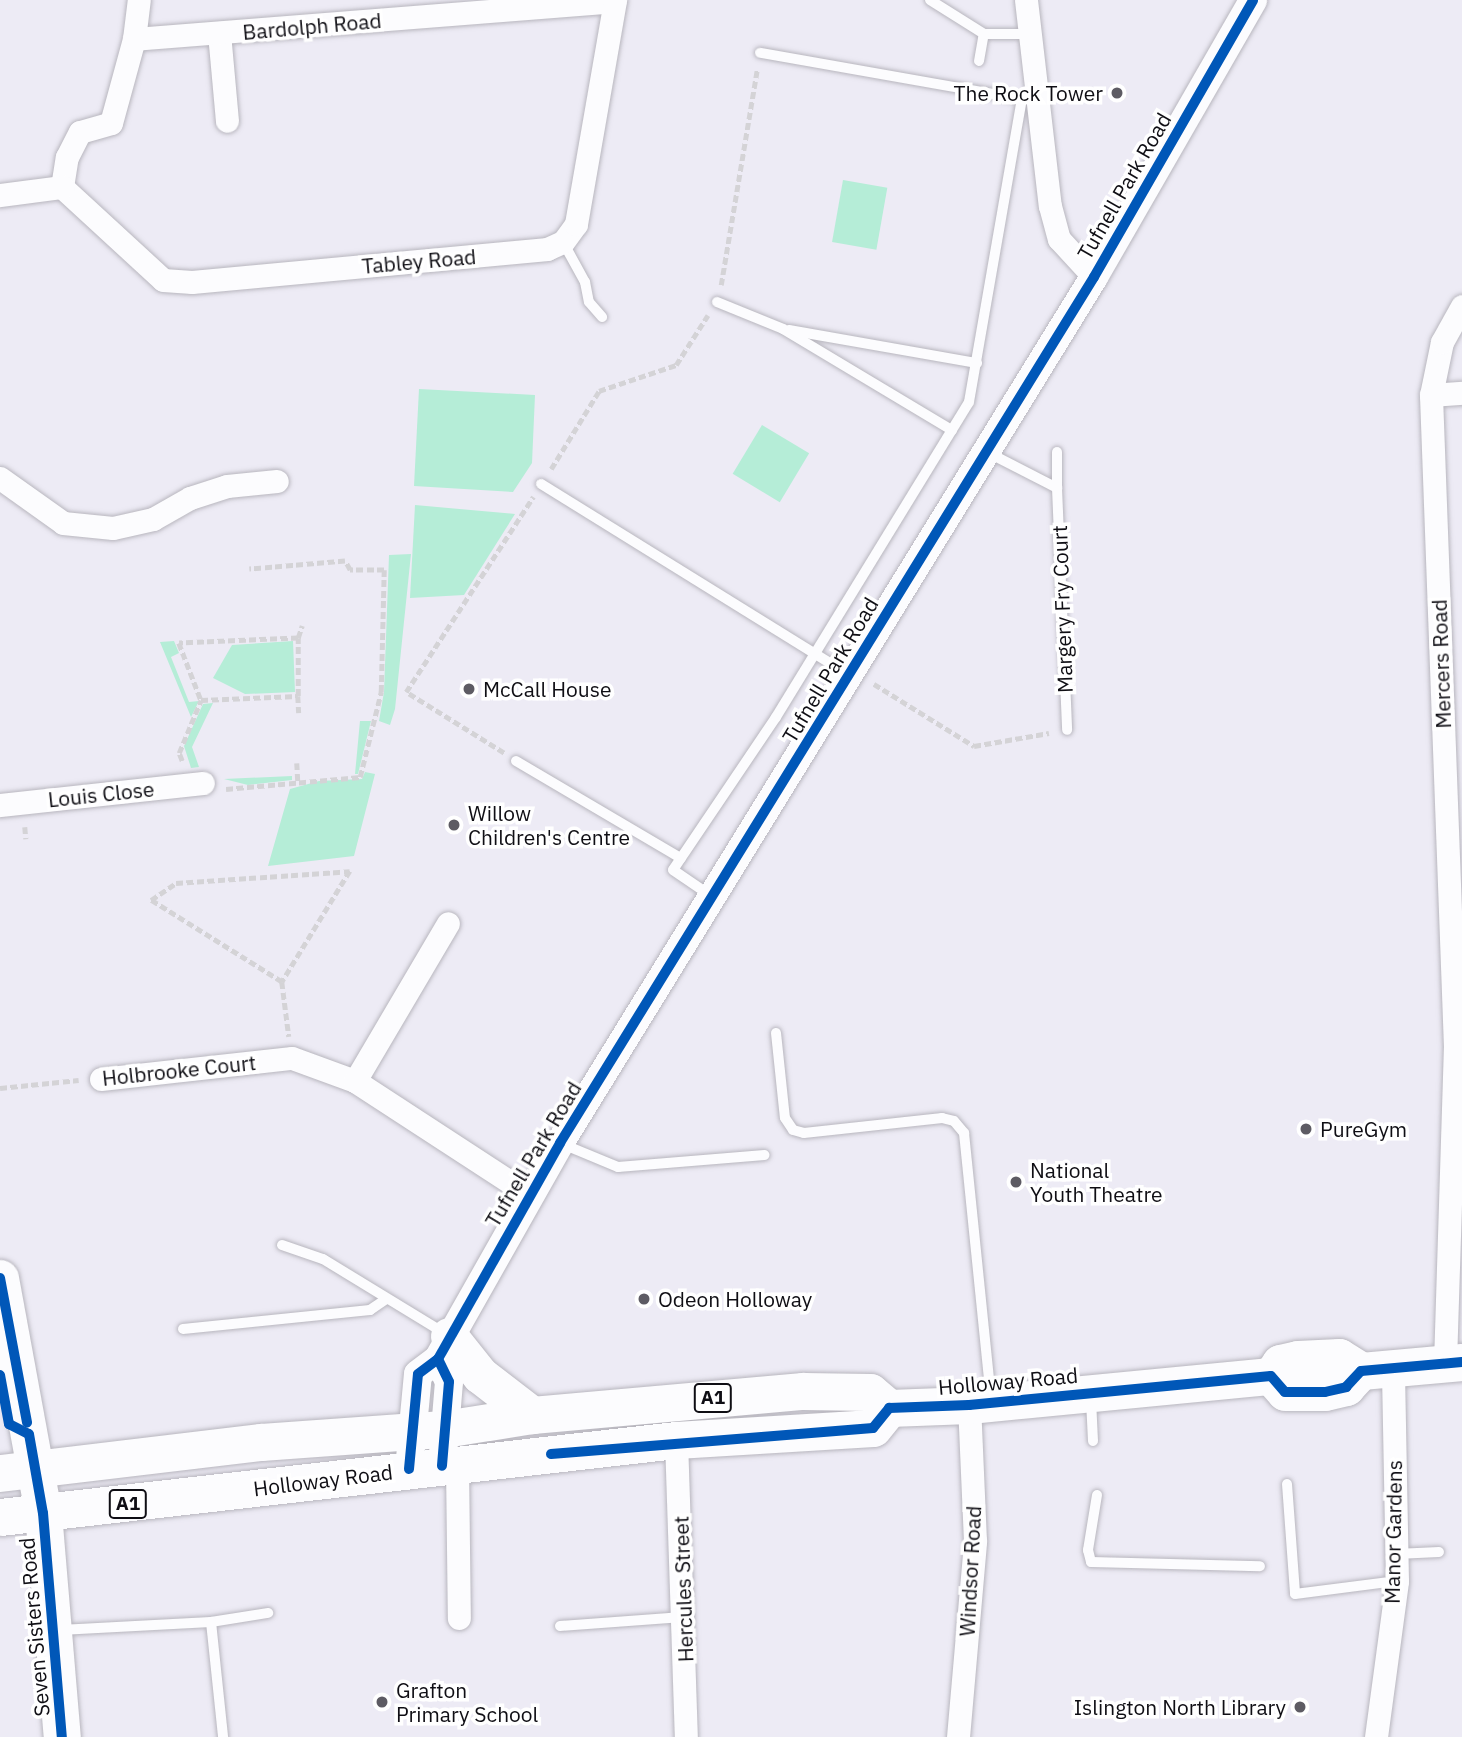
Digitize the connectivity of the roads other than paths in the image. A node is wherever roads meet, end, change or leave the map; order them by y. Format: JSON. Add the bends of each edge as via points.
{"nodes":[{"id":1,"x":139,"y":0,"type":"edge"},
{"id":2,"x":930,"y":0,"type":"edge"},
{"id":3,"x":1026,"y":0,"type":"edge"},
{"id":4,"x":1253,"y":0,"type":"edge"},
{"id":5,"x":615,"y":1,"type":"edge"},
{"id":6,"x":219,"y":33,"type":"junction"},
{"id":7,"x":984,"y":34,"type":"junction"},
{"id":8,"x":1030,"y":34,"type":"junction"},
{"id":9,"x":134,"y":40,"type":"junction"},
{"id":10,"x":760,"y":53,"type":"road end"},
{"id":11,"x":979,"y":61,"type":"dead end"},
{"id":12,"x":227,"y":121,"type":"dead end"},
{"id":13,"x":62,"y":187,"type":"junction"},
{"id":14,"x":0,"y":195,"type":"edge"},
{"id":15,"x":563,"y":242,"type":"junction"},
{"id":16,"x":1094,"y":277,"type":"junction"},
{"id":17,"x":717,"y":302,"type":"road end"},
{"id":18,"x":1462,"y":306,"type":"edge"},
{"id":19,"x":602,"y":317,"type":"dead end"},
{"id":20,"x":783,"y":329,"type":"junction"},
{"id":21,"x":976,"y":363,"type":"junction"},
{"id":22,"x":1462,"y":393,"type":"edge"},
{"id":23,"x":1431,"y":396,"type":"junction"},
{"id":24,"x":952,"y":430,"type":"junction"},
{"id":25,"x":987,"y":452,"type":"junction"},
{"id":26,"x":1057,"y":452,"type":"dead end"},
{"id":27,"x":0,"y":478,"type":"edge"},
{"id":28,"x":277,"y":481,"type":"dead end"},
{"id":29,"x":541,"y":484,"type":"road end"},
{"id":30,"x":1057,"y":488,"type":"junction"},
{"id":31,"x":816,"y":651,"type":"junction"},
{"id":32,"x":851,"y":673,"type":"junction"},
{"id":33,"x":1067,"y":730,"type":"road end"},
{"id":34,"x":1453,"y":744,"type":"edge"},
{"id":35,"x":516,"y":761,"type":"road end"},
{"id":36,"x":201,"y":780,"type":"road end"},
{"id":37,"x":0,"y":805,"type":"edge"},
{"id":38,"x":681,"y":858,"type":"junction"},
{"id":39,"x":713,"y":898,"type":"junction"},
{"id":40,"x":448,"y":923,"type":"dead end"},
{"id":41,"x":776,"y":1033,"type":"dead end"},
{"id":42,"x":101,"y":1079,"type":"road end"},
{"id":43,"x":355,"y":1081,"type":"junction"},
{"id":44,"x":560,"y":1143,"type":"junction"},
{"id":45,"x":765,"y":1155,"type":"dead end"},
{"id":46,"x":530,"y":1195,"type":"junction"},
{"id":47,"x":282,"y":1245,"type":"dead end"},
{"id":48,"x":0,"y":1278,"type":"edge"},
{"id":49,"x":385,"y":1300,"type":"junction"},
{"id":50,"x":183,"y":1329,"type":"dead end"},
{"id":51,"x":444,"y":1348,"type":"junction"},
{"id":52,"x":1453,"y":1363,"type":"edge"},
{"id":53,"x":1377,"y":1369,"type":"junction"},
{"id":54,"x":1091,"y":1394,"type":"junction"},
{"id":55,"x":980,"y":1404,"type":"junction"},
{"id":56,"x":888,"y":1408,"type":"junction"},
{"id":57,"x":532,"y":1415,"type":"junction"},
{"id":58,"x":427,"y":1430,"type":"junction"},
{"id":59,"x":676,"y":1440,"type":"junction"},
{"id":60,"x":1093,"y":1441,"type":"dead end"},
{"id":61,"x":436,"y":1466,"type":"junction"},
{"id":62,"x":18,"y":1472,"type":"edge"},
{"id":63,"x":1287,"y":1484,"type":"dead end"},
{"id":64,"x":1097,"y":1495,"type":"dead end"},
{"id":65,"x":43,"y":1513,"type":"junction"},
{"id":66,"x":0,"y":1517,"type":"edge"},
{"id":67,"x":1439,"y":1552,"type":"dead end"},
{"id":68,"x":1396,"y":1554,"type":"junction"},
{"id":69,"x":1260,"y":1566,"type":"dead end"},
{"id":70,"x":1396,"y":1581,"type":"junction"},
{"id":71,"x":268,"y":1613,"type":"dead end"},
{"id":72,"x":685,"y":1616,"type":"junction"},
{"id":73,"x":459,"y":1618,"type":"dead end"},
{"id":74,"x":211,"y":1622,"type":"junction"},
{"id":75,"x":560,"y":1626,"type":"dead end"},
{"id":76,"x":56,"y":1630,"type":"junction"},
{"id":77,"x":62,"y":1737,"type":"edge"},
{"id":78,"x":223,"y":1737,"type":"edge"},
{"id":79,"x":687,"y":1737,"type":"edge"},
{"id":80,"x":958,"y":1737,"type":"edge"},
{"id":81,"x":1376,"y":1737,"type":"edge"}],
"edges":[{"from":1,"to":9,"type":"street"},
{"from":2,"to":7,"type":"lane"},
{"from":3,"to":8,"type":"street"},
{"from":4,"to":16,"type":"street","name":"Tufnell Park Road"},
{"from":5,"to":6,"type":"street","name":"Bardolph Road"},
{"from":5,"to":15,"type":"street","via":[[576,224]]},
{"from":6,"to":9,"type":"street","name":"Bardolph Road"},
{"from":6,"to":12,"type":"street"},
{"from":7,"to":8,"type":"lane"},
{"from":7,"to":11,"type":"lane"},
{"from":8,"to":16,"type":"street","via":[[1050,206],[1059,239]]},
{"from":9,"to":13,"type":"street","via":[[111,123],[80,132],[67,156]]},
{"from":10,"to":21,"type":"lane","via":[[1022,99]]},
{"from":13,"to":14,"type":"street"},
{"from":13,"to":15,"type":"street","name":"Tabley Road","via":[[163,281],[547,249]]},
{"from":15,"to":19,"type":"lane","via":[[585,282],[589,302]]},
{"from":16,"to":25,"type":"street","name":"Tufnell Park Road"},
{"from":17,"to":20,"type":"lane"},
{"from":18,"to":23,"type":"street","name":"Mercers Road","via":[[1442,342]]},
{"from":20,"to":21,"type":"lane"},
{"from":20,"to":24,"type":"lane"},
{"from":21,"to":24,"type":"lane","via":[[969,402]]},
{"from":22,"to":23,"type":"street"},
{"from":23,"to":34,"type":"street","name":"Mercers Road"},
{"from":24,"to":31,"type":"lane"},
{"from":25,"to":30,"type":"lane"},
{"from":25,"to":32,"type":"street","name":"Tufnell Park Road"},
{"from":26,"to":30,"type":"lane","name":"Margery Fry Court"},
{"from":27,"to":28,"type":"street","via":[[63,523],[113,528],[153,519],[190,498],[227,486]]},
{"from":29,"to":31,"type":"lane"},
{"from":30,"to":33,"type":"lane","name":"Margery Fry Court"},
{"from":31,"to":32,"type":"lane"},
{"from":31,"to":38,"type":"lane"},
{"from":32,"to":39,"type":"street","name":"Tufnell Park Road"},
{"from":34,"to":52,"type":"street","name":"Mercers Road"},
{"from":35,"to":38,"type":"lane"},
{"from":36,"to":37,"type":"street","name":"Louis Close"},
{"from":38,"to":39,"type":"lane","via":[[673,870]]},
{"from":39,"to":44,"type":"street","name":"Tufnell Park Road"},
{"from":40,"to":43,"type":"street"},
{"from":41,"to":55,"type":"lane","via":[[785,1118],[793,1130],[804,1133],[942,1118],[954,1121],[964,1133]]},
{"from":42,"to":43,"type":"street","name":"Holbrooke Court","via":[[292,1058]]},
{"from":43,"to":46,"type":"street","name":"Holbrooke Court"},
{"from":44,"to":45,"type":"lane","via":[[618,1167]]},
{"from":44,"to":46,"type":"street","name":"Tufnell Park Road"},
{"from":46,"to":51,"type":"street","name":"Tufnell Park Road"},
{"from":47,"to":49,"type":"lane","via":[[323,1259]]},
{"from":48,"to":62,"type":"highway","name":"Seven Sisters Road"},
{"from":49,"to":50,"type":"lane","via":[[370,1310]]},
{"from":49,"to":51,"type":"lane"},
{"from":51,"to":57,"type":"highway"},
{"from":51,"to":58,"type":"street","via":[[449,1382]]},
{"from":52,"to":53,"type":"highway"},
{"from":53,"to":54,"type":"highway","name":"Holloway Road","via":[[1346,1387],[1325,1392],[1285,1392],[1271,1376]]},
{"from":53,"to":68,"type":"street","name":"Manor Gardens"},
{"from":54,"to":55,"type":"highway","name":"Holloway Road"},
{"from":54,"to":60,"type":"lane"},
{"from":55,"to":56,"type":"highway","name":"Holloway Road"},
{"from":55,"to":80,"type":"street","name":"Windsor Road","via":[[975,1541]]},
{"from":56,"to":57,"type":"highway","name":"Holloway Road","number":"A1","via":[[870,1392],[803,1391]]},
{"from":56,"to":59,"type":"highway","name":"Holloway Road","number":"A1","via":[[873,1428]]},
{"from":57,"to":58,"type":"highway","name":"Holloway Road","number":"A1"},
{"from":58,"to":61,"type":"street"},
{"from":58,"to":62,"type":"highway","name":"Holloway Road","number":"A1","via":[[261,1442]]},
{"from":59,"to":61,"type":"highway","name":"Holloway Road","number":"A1"},
{"from":59,"to":72,"type":"street","name":"Hercules Street"},
{"from":61,"to":65,"type":"highway","name":"Holloway Road","number":"A1"},
{"from":61,"to":73,"type":"street"},
{"from":62,"to":65,"type":"highway","name":"Seven Sisters Road"},
{"from":63,"to":70,"type":"lane","via":[[1295,1594]]},
{"from":64,"to":69,"type":"lane","via":[[1087,1550],[1091,1562]]},
{"from":65,"to":66,"type":"highway","name":"Holloway Road","number":"A1"},
{"from":65,"to":76,"type":"highway","name":"Seven Sisters Road"},
{"from":67,"to":68,"type":"lane"},
{"from":68,"to":70,"type":"street","name":"Manor Gardens"},
{"from":70,"to":81,"type":"street","name":"Manor Gardens"},
{"from":71,"to":74,"type":"lane"},
{"from":72,"to":75,"type":"lane"},
{"from":72,"to":79,"type":"street","name":"Hercules Street"},
{"from":74,"to":76,"type":"lane"},
{"from":74,"to":78,"type":"lane"},
{"from":76,"to":77,"type":"highway","name":"Seven Sisters Road"}]}
